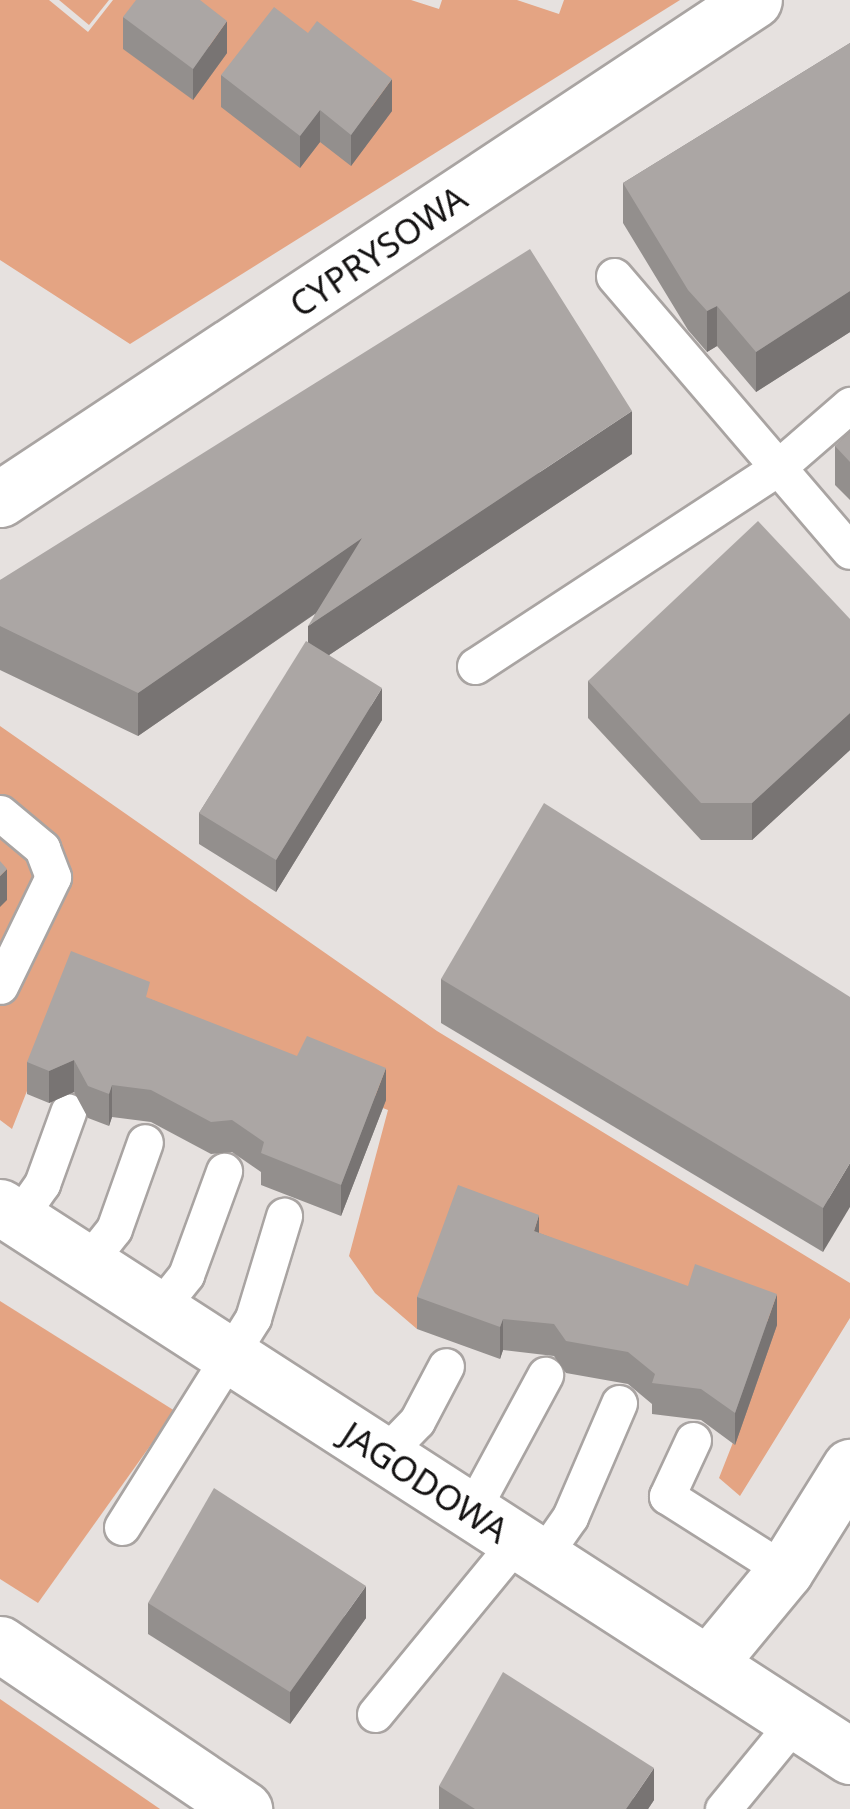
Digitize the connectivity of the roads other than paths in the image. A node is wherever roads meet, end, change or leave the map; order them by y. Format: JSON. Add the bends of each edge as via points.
{"nodes":[{"id":1,"x":754,"y":0,"type":"edge"},
{"id":2,"x":614,"y":276,"type":"dead end"},
{"id":3,"x":850,"y":406,"type":"edge"},
{"id":4,"x":776,"y":469,"type":"junction"},
{"id":5,"x":0,"y":499,"type":"edge"},
{"id":6,"x":850,"y":551,"type":"edge"},
{"id":7,"x":475,"y":666,"type":"dead end"},
{"id":8,"x":0,"y":813,"type":"edge"},
{"id":9,"x":0,"y":986,"type":"edge"},
{"id":10,"x":68,"y":1112,"type":"dead end"},
{"id":11,"x":145,"y":1142,"type":"dead end"},
{"id":12,"x":224,"y":1171,"type":"dead end"},
{"id":13,"x":9,"y":1212,"type":"edge"},
{"id":14,"x":284,"y":1216,"type":"dead end"},
{"id":15,"x":87,"y":1264,"type":"junction"},
{"id":16,"x":158,"y":1310,"type":"junction"},
{"id":17,"x":228,"y":1355,"type":"junction"},
{"id":18,"x":446,"y":1366,"type":"dead end"},
{"id":19,"x":545,"y":1374,"type":"dead end"},
{"id":20,"x":620,"y":1403,"type":"dead end"},
{"id":21,"x":694,"y":1440,"type":"dead end"},
{"id":22,"x":384,"y":1456,"type":"junction"},
{"id":23,"x":850,"y":1467,"type":"edge"},
{"id":24,"x":471,"y":1512,"type":"junction"},
{"id":25,"x":122,"y":1527,"type":"dead end"},
{"id":26,"x":529,"y":1549,"type":"junction"},
{"id":27,"x":786,"y":1571,"type":"junction"},
{"id":28,"x":0,"y":1644,"type":"edge"},
{"id":29,"x":708,"y":1664,"type":"junction"},
{"id":30,"x":375,"y":1714,"type":"dead end"},
{"id":31,"x":796,"y":1720,"type":"junction"},
{"id":32,"x":850,"y":1756,"type":"edge"},
{"id":33,"x":244,"y":1809,"type":"edge"},
{"id":34,"x":723,"y":1809,"type":"edge"}],
"edges":[{"from":1,"to":5,"type":"street","name":"CYPRYSOWA"},
{"from":2,"to":4,"type":"lane"},
{"from":3,"to":4,"type":"lane"},
{"from":4,"to":6,"type":"lane"},
{"from":4,"to":7,"type":"lane"},
{"from":8,"to":9,"type":"lane","via":[[42,848],[52,877]]},
{"from":10,"to":13,"type":"lane","via":[[42,1184]]},
{"from":11,"to":15,"type":"lane","via":[[114,1229]]},
{"from":12,"to":16,"type":"lane","via":[[186,1275]]},
{"from":13,"to":15,"type":"street","name":"JAGODOWA"},
{"from":14,"to":17,"type":"lane","via":[[254,1318]]},
{"from":15,"to":16,"type":"street","name":"JAGODOWA"},
{"from":16,"to":17,"type":"street","name":"JAGODOWA"},
{"from":17,"to":22,"type":"street","name":"JAGODOWA"},
{"from":17,"to":25,"type":"lane"},
{"from":18,"to":22,"type":"lane","via":[[417,1421]]},
{"from":19,"to":24,"type":"lane"},
{"from":20,"to":26,"type":"lane","via":[[570,1517]]},
{"from":21,"to":27,"type":"lane","via":[[667,1496]]},
{"from":22,"to":24,"type":"street","name":"JAGODOWA"},
{"from":23,"to":27,"type":"street"},
{"from":24,"to":26,"type":"street","name":"JAGODOWA"},
{"from":26,"to":29,"type":"street","name":"JAGODOWA"},
{"from":26,"to":30,"type":"lane"},
{"from":27,"to":29,"type":"street"},
{"from":28,"to":33,"type":"street"},
{"from":29,"to":31,"type":"street","name":"JAGODOWA"},
{"from":31,"to":32,"type":"street","name":"JAGODOWA"},
{"from":31,"to":34,"type":"lane"}]}
